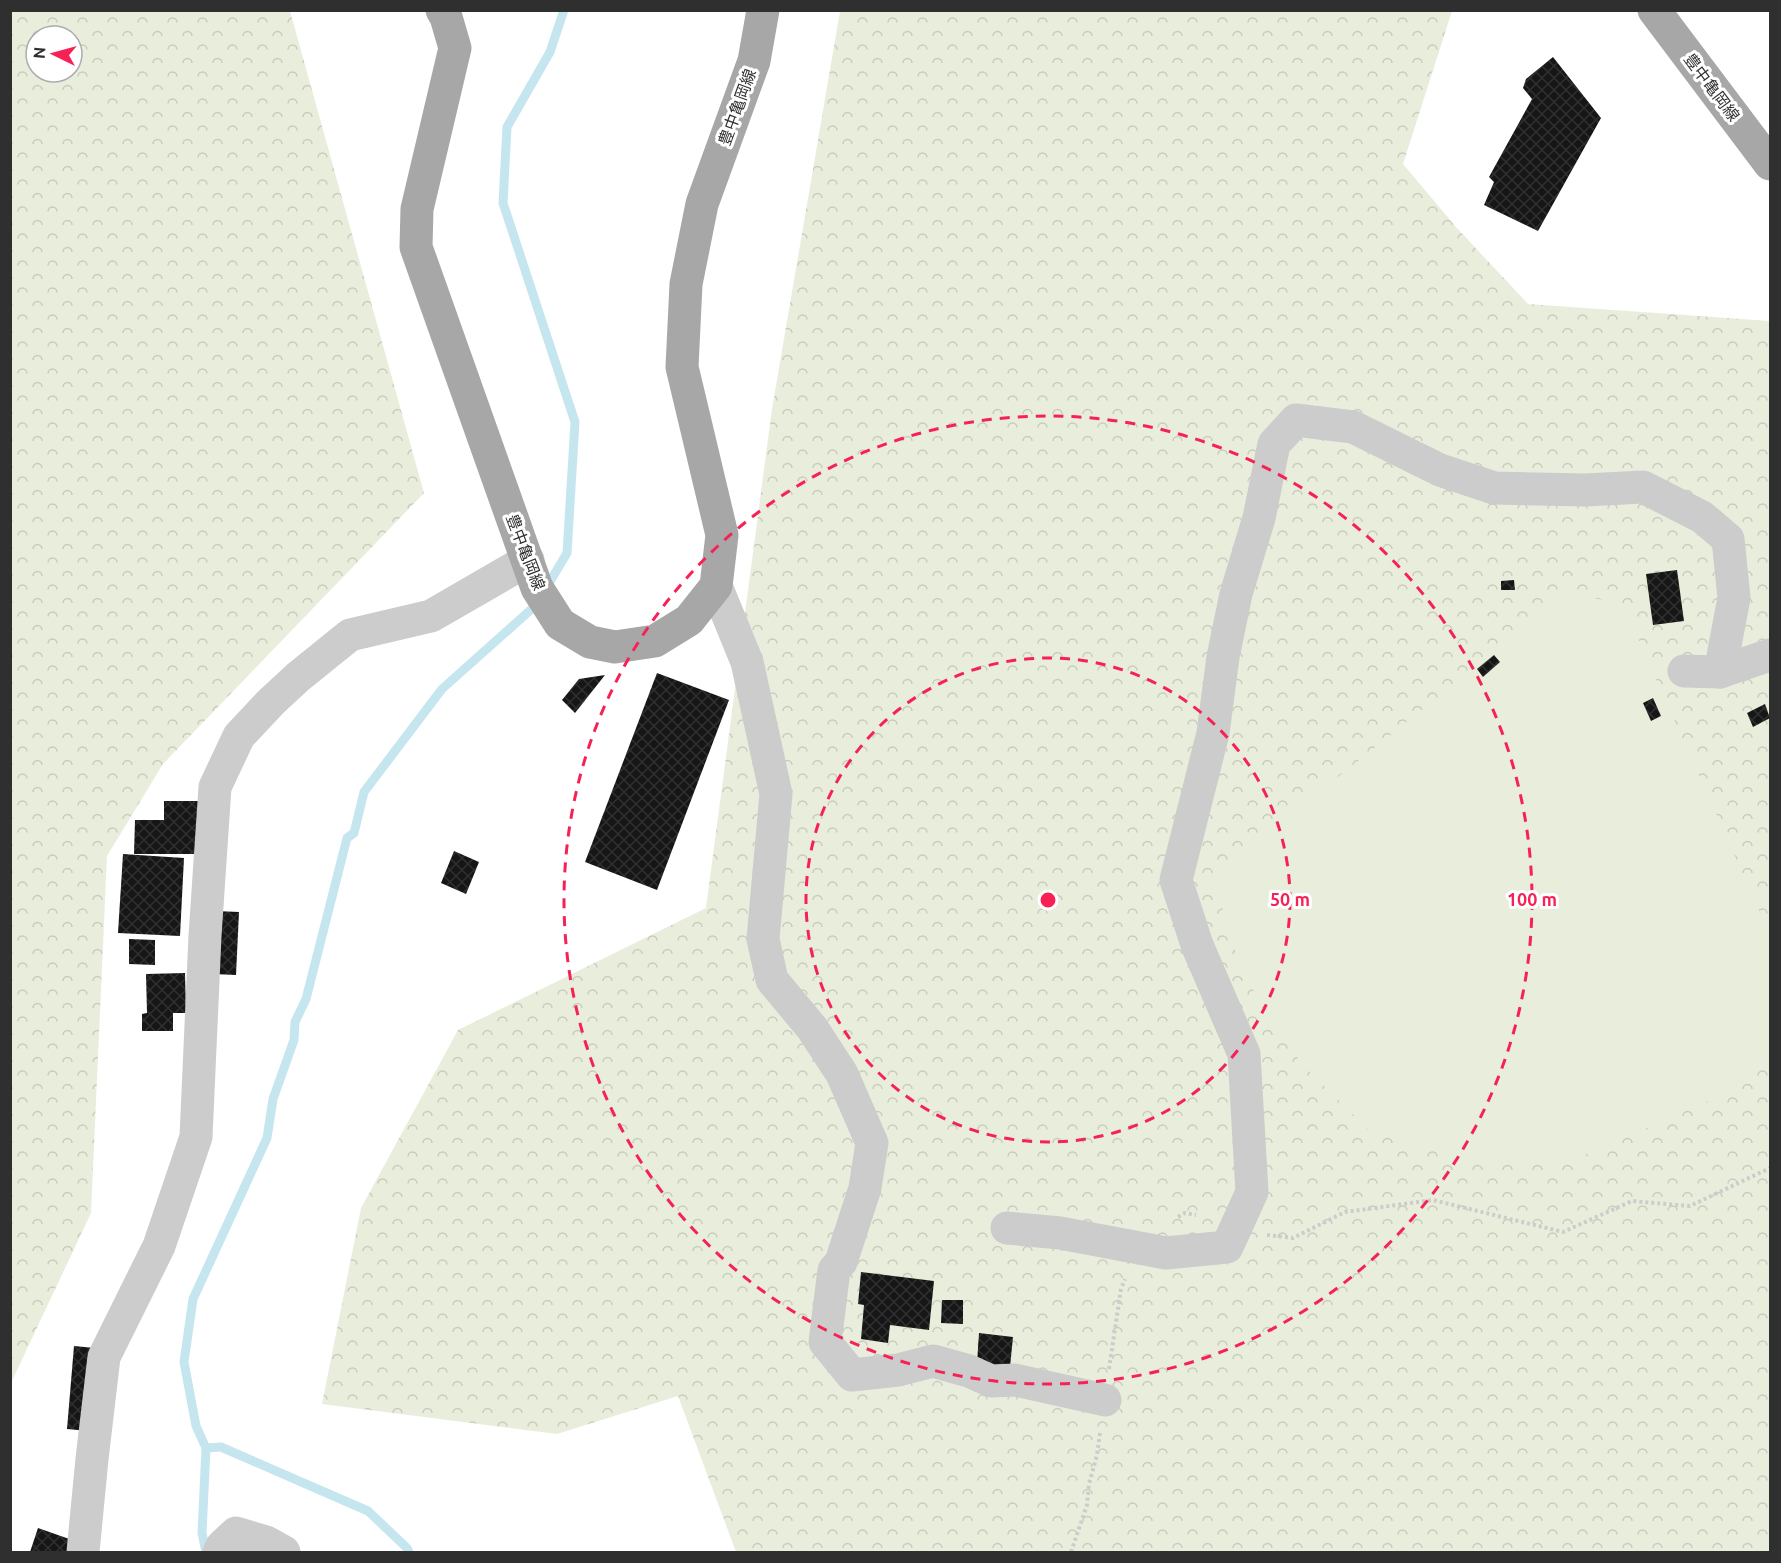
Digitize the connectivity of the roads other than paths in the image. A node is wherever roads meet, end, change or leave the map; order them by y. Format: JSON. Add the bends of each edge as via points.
{"nodes":[{"id":1,"x":442,"y":10,"type":"edge"},
{"id":2,"x":763,"y":10,"type":"edge"},
{"id":3,"x":1654,"y":10,"type":"edge"},
{"id":4,"x":1770,"y":164,"type":"edge"},
{"id":5,"x":533,"y":574,"type":"junction"},
{"id":6,"x":716,"y":586,"type":"junction"},
{"id":7,"x":1770,"y":655,"type":"edge"},
{"id":8,"x":1684,"y":671,"type":"dead end"},
{"id":9,"x":1720,"y":672,"type":"junction"},
{"id":10,"x":1007,"y":1228,"type":"dead end"},
{"id":11,"x":1105,"y":1400,"type":"road end"},
{"id":12,"x":84,"y":1552,"type":"edge"},
{"id":13,"x":219,"y":1552,"type":"edge"},
{"id":14,"x":284,"y":1552,"type":"edge"}],
"edges":[{"from":1,"to":5,"type":"main road","name":"豊中亀岡線","via":[[455,48],[417,208],[416,247]]},
{"from":2,"to":6,"type":"main road","name":"豊中亀岡線","via":[[754,62],[702,204],[686,284],[682,366],[722,535]]},
{"from":3,"to":4,"type":"main road","name":"豊中亀岡線"},
{"from":5,"to":6,"type":"main road","name":"豊中亀岡線","via":[[560,624],[590,642],[615,647],[655,641],[688,620]]},
{"from":5,"to":12,"type":"street","via":[[431,616],[350,635],[298,677],[239,736],[215,786],[196,1137],[159,1246],[104,1358]]},
{"from":6,"to":11,"type":"street","via":[[747,662],[776,794],[763,939],[772,980],[812,1028],[842,1074],[872,1143],[865,1188],[841,1262],[834,1270],[825,1342],[852,1375],[933,1361],[991,1381],[1015,1380]]},
{"from":7,"to":9,"type":"street"},
{"from":8,"to":9,"type":"street"},
{"from":9,"to":10,"type":"street","via":[[1734,598],[1728,539],[1702,517],[1643,487],[1494,488],[1440,470],[1353,427],[1296,420],[1274,444],[1259,518],[1236,594],[1213,733],[1176,880],[1197,945],[1244,1054],[1252,1192],[1227,1247],[1166,1252]]},
{"from":13,"to":14,"type":"street","via":[[236,1533]]}]}
